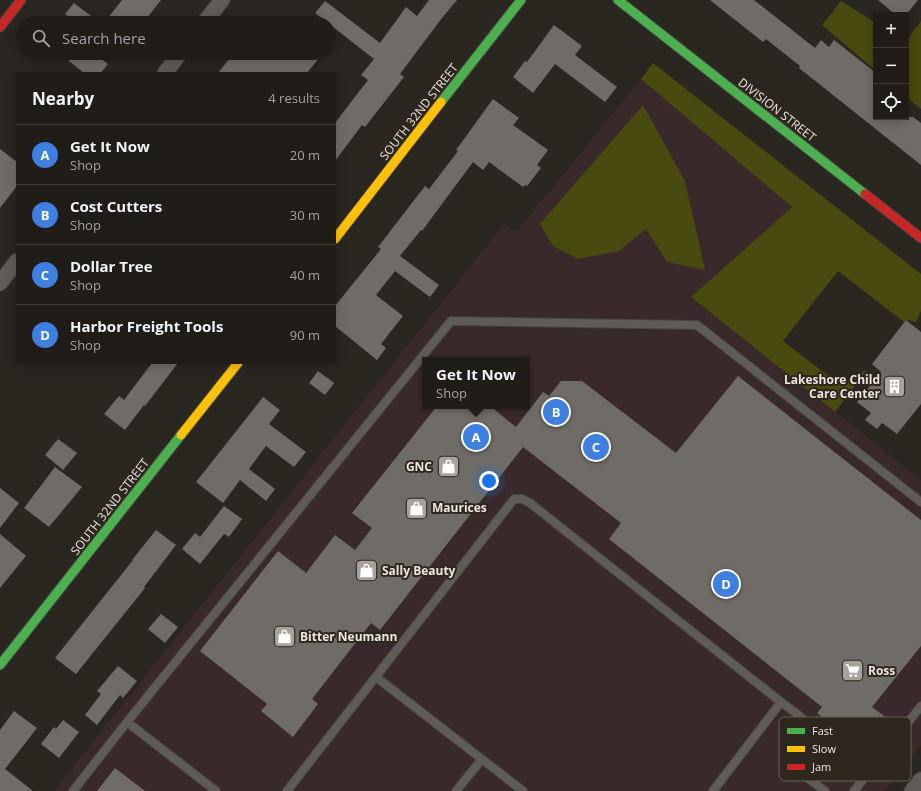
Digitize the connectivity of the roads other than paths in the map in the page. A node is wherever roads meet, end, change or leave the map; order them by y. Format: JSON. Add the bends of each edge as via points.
{"nodes":[{"id":1,"x":21,"y":0,"type":"edge"},
{"id":2,"x":222,"y":0,"type":"edge"},
{"id":3,"x":521,"y":0,"type":"edge"},
{"id":4,"x":618,"y":0,"type":"edge"},
{"id":5,"x":209,"y":16,"type":"edge"},
{"id":6,"x":0,"y":27,"type":"edge"},
{"id":7,"x":174,"y":60,"type":"edge"},
{"id":8,"x":165,"y":72,"type":"edge"},
{"id":9,"x":336,"y":238,"type":"edge"},
{"id":10,"x":921,"y":238,"type":"edge"},
{"id":11,"x":16,"y":262,"type":"edge"},
{"id":12,"x":0,"y":283,"type":"edge"},
{"id":13,"x":237,"y":364,"type":"edge"},
{"id":14,"x":921,"y":502,"type":"edge"},
{"id":15,"x":0,"y":666,"type":"edge"},
{"id":16,"x":376,"y":677,"type":"junction"},
{"id":17,"x":781,"y":702,"type":"junction"},
{"id":18,"x":921,"y":706,"type":"edge"},
{"id":19,"x":800,"y":717,"type":"edge"},
{"id":20,"x":911,"y":719,"type":"edge"},
{"id":21,"x":127,"y":722,"type":"junction"},
{"id":22,"x":482,"y":760,"type":"junction"},
{"id":23,"x":921,"y":780,"type":"edge"},
{"id":24,"x":812,"y":781,"type":"edge"},
{"id":25,"x":862,"y":781,"type":"edge"},
{"id":26,"x":73,"y":791,"type":"edge"},
{"id":27,"x":216,"y":791,"type":"edge"},
{"id":28,"x":287,"y":791,"type":"edge"},
{"id":29,"x":456,"y":791,"type":"edge"},
{"id":30,"x":523,"y":791,"type":"edge"},
{"id":31,"x":713,"y":791,"type":"edge"},
{"id":32,"x":825,"y":791,"type":"edge"},
{"id":33,"x":854,"y":791,"type":"edge"},
{"id":34,"x":912,"y":791,"type":"edge"}],
"edges":[{"from":1,"to":6,"type":"street"},
{"from":2,"to":5,"type":"street"},
{"from":3,"to":9,"type":"street","name":"SOUTH 32ND STREET"},
{"from":4,"to":10,"type":"street","name":"DIVISION STREET"},
{"from":7,"to":8,"type":"street"},
{"from":11,"to":12,"type":"street"},
{"from":13,"to":15,"type":"street","name":"SOUTH 32ND STREET"},
{"from":14,"to":21,"type":"lane","via":[[697,325],[451,321]]},
{"from":16,"to":17,"type":"lane","via":[[514,499],[522,499]]},
{"from":16,"to":22,"type":"lane"},
{"from":16,"to":28,"type":"lane"},
{"from":17,"to":19,"type":"lane"},
{"from":17,"to":31,"type":"lane"},
{"from":18,"to":20,"type":"lane"},
{"from":21,"to":26,"type":"lane"},
{"from":21,"to":27,"type":"lane"},
{"from":22,"to":29,"type":"lane"},
{"from":22,"to":30,"type":"lane"},
{"from":23,"to":34,"type":"street"},
{"from":24,"to":32,"type":"lane"},
{"from":25,"to":33,"type":"lane"}]}
